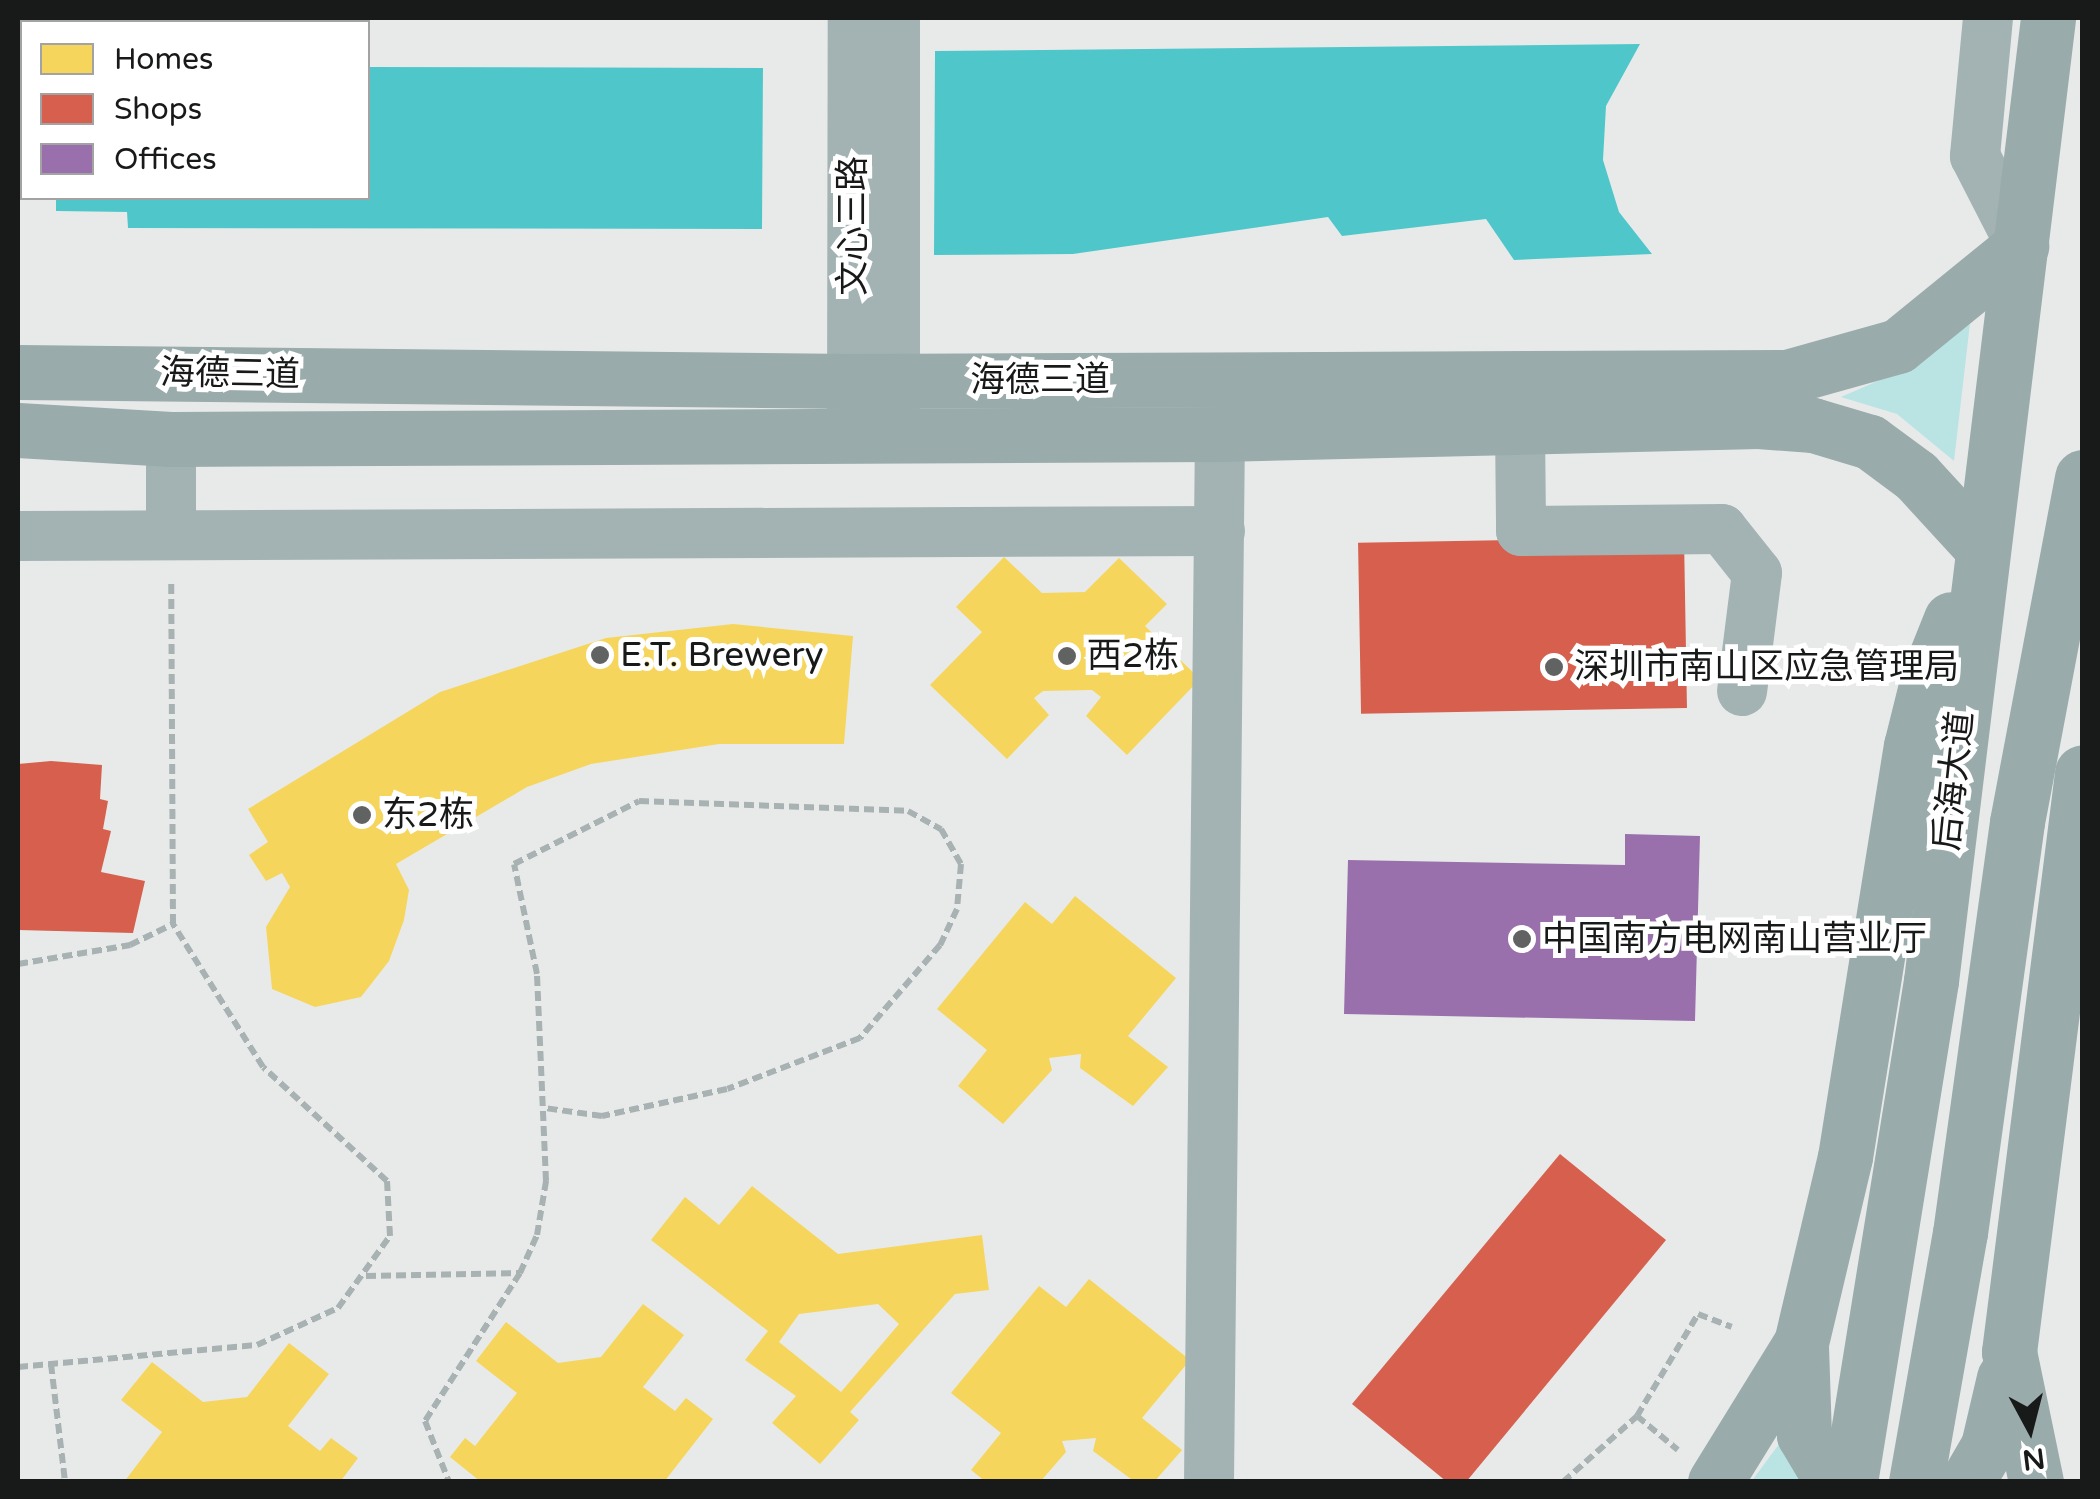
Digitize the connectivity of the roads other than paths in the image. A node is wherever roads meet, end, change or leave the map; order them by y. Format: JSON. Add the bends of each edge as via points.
{"nodes":[{"id":1,"x":853,"y":18,"type":"edge"},
{"id":2,"x":896,"y":18,"type":"edge"},
{"id":3,"x":1988,"y":18,"type":"edge"},
{"id":4,"x":2048,"y":18,"type":"edge"},
{"id":5,"x":2021,"y":246,"type":"junction"},
{"id":6,"x":18,"y":372,"type":"edge"},
{"id":7,"x":873,"y":381,"type":"junction"},
{"id":8,"x":1520,"y":427,"type":"junction"},
{"id":9,"x":18,"y":430,"type":"edge"},
{"id":10,"x":1220,"y":434,"type":"junction"},
{"id":11,"x":873,"y":435,"type":"junction"},
{"id":12,"x":171,"y":440,"type":"junction"},
{"id":13,"x":2082,"y":477,"type":"edge"},
{"id":14,"x":1220,"y":532,"type":"junction"},
{"id":15,"x":171,"y":534,"type":"junction"},
{"id":16,"x":18,"y":536,"type":"edge"},
{"id":17,"x":1981,"y":547,"type":"junction"},
{"id":18,"x":2077,"y":547,"type":"edge"},
{"id":19,"x":2082,"y":650,"type":"edge"},
{"id":20,"x":1742,"y":691,"type":"dead end"},
{"id":21,"x":2082,"y":773,"type":"edge"},
{"id":22,"x":1801,"y":1343,"type":"junction"},
{"id":23,"x":2009,"y":1352,"type":"junction"},
{"id":24,"x":1209,"y":1482,"type":"edge"},
{"id":25,"x":1715,"y":1482,"type":"edge"},
{"id":26,"x":1832,"y":1482,"type":"edge"},
{"id":27,"x":1850,"y":1482,"type":"edge"},
{"id":28,"x":1916,"y":1482,"type":"edge"},
{"id":29,"x":1966,"y":1482,"type":"edge"},
{"id":30,"x":2036,"y":1482,"type":"edge"}],
"edges":[{"from":1,"to":7,"type":"street","name":"文心三路"},
{"from":2,"to":7,"type":"street","name":"文心三路"},
{"from":3,"to":5,"type":"street","via":[[1974,156]]},
{"from":4,"to":5,"type":"main road","name":"后海大道"},
{"from":5,"to":7,"type":"main road","name":"海德三道","via":[[1898,346],[1787,377]]},
{"from":5,"to":17,"type":"main road","name":"后海大道"},
{"from":6,"to":7,"type":"main road","name":"海德三道"},
{"from":7,"to":11,"type":"street","name":"文心三路"},
{"from":8,"to":10,"type":"main road","name":"海德三道"},
{"from":8,"to":17,"type":"main road","name":"海德三道","via":[[1813,425],[1870,442]]},
{"from":8,"to":20,"type":"street","via":[[1521,532],[1722,529],[1758,573]]},
{"from":9,"to":12,"type":"main road","name":"海德三道"},
{"from":10,"to":11,"type":"main road","name":"海德三道"},
{"from":10,"to":14,"type":"street"},
{"from":11,"to":12,"type":"main road","name":"海德三道"},
{"from":12,"to":15,"type":"street"},
{"from":13,"to":18,"type":"main road","name":"后海大道"},
{"from":14,"to":15,"type":"street"},
{"from":14,"to":24,"type":"street"},
{"from":15,"to":16,"type":"street"},
{"from":17,"to":22,"type":"main road","via":[[1928,674],[1911,746],[1845,1157]]},
{"from":17,"to":27,"type":"main road","name":"后海大道","via":[[1896,1224]]},
{"from":18,"to":19,"type":"main road"},
{"from":18,"to":28,"type":"main road","name":"后海大道","via":[[2017,822],[1960,1232]]},
{"from":21,"to":23,"type":"main road"},
{"from":22,"to":25,"type":"main road"},
{"from":22,"to":26,"type":"main road","via":[[1804,1435]]},
{"from":23,"to":29,"type":"main road","via":[[1988,1446]]},
{"from":23,"to":30,"type":"main road"}]}
